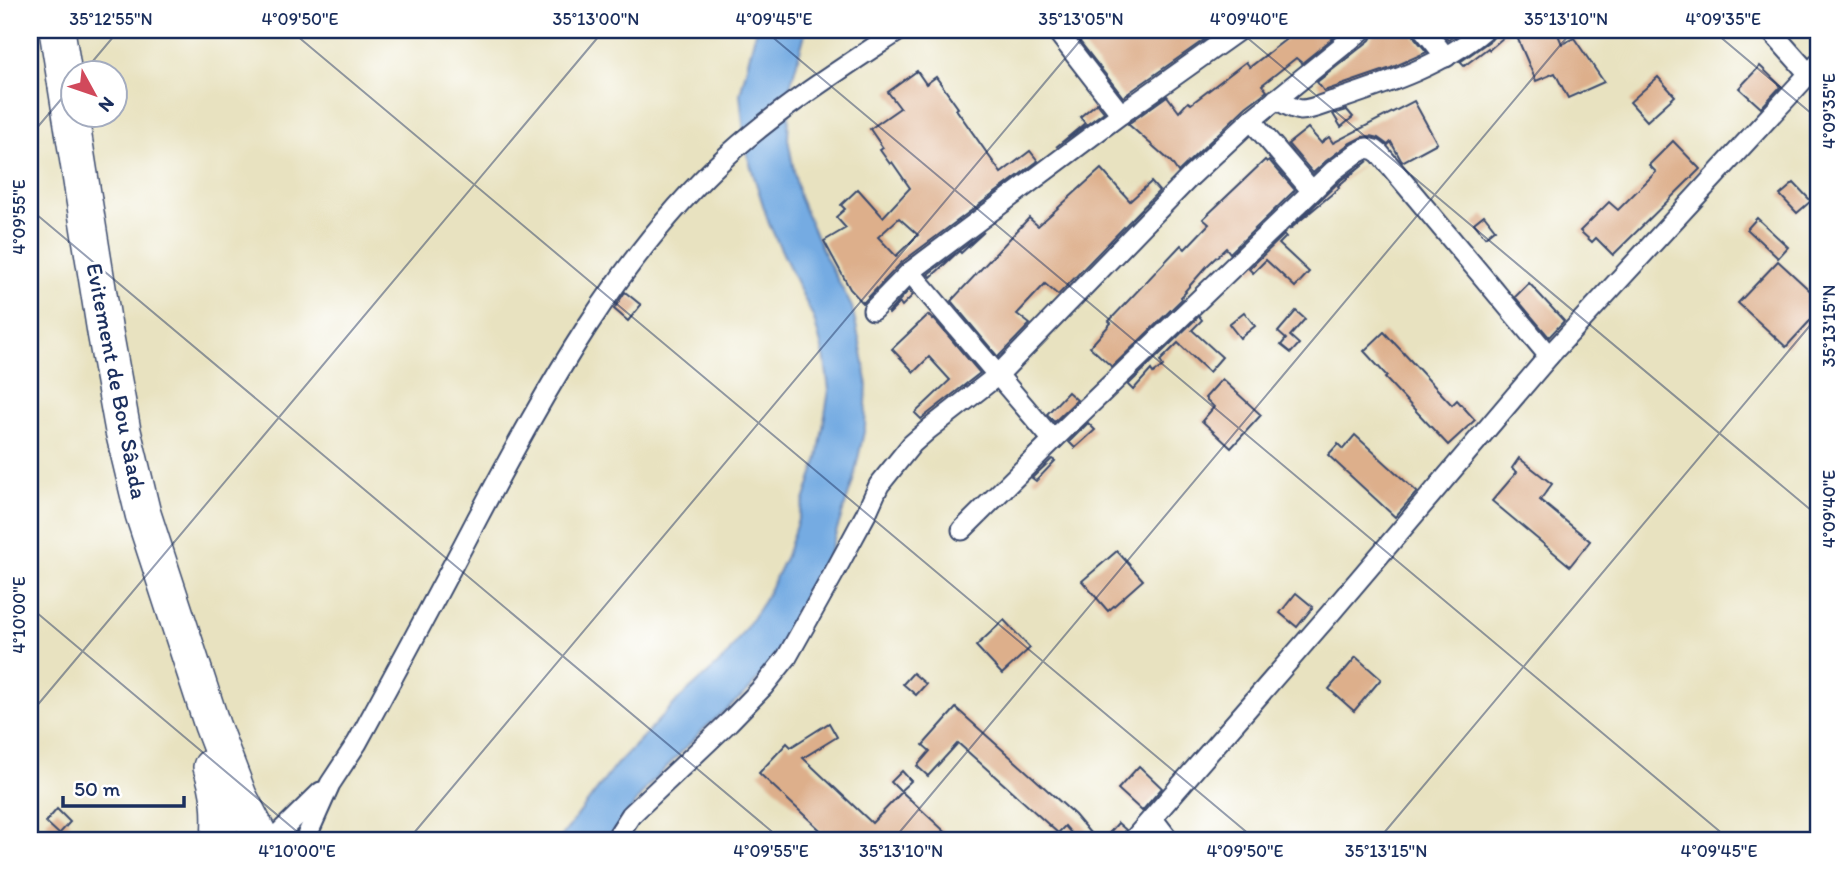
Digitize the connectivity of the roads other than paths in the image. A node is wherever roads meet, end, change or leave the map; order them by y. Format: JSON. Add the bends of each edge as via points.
{"nodes":[{"id":1,"x":38,"y":30,"type":"edge"},
{"id":2,"x":57,"y":30,"type":"edge"},
{"id":3,"x":900,"y":30,"type":"edge"},
{"id":4,"x":1239,"y":30,"type":"edge"},
{"id":5,"x":1362,"y":30,"type":"edge"},
{"id":6,"x":1424,"y":30,"type":"edge"},
{"id":7,"x":1484,"y":30,"type":"edge"},
{"id":8,"x":1770,"y":30,"type":"edge"},
{"id":9,"x":1064,"y":32,"type":"edge"},
{"id":10,"x":1446,"y":57,"type":"junction"},
{"id":11,"x":1814,"y":69,"type":"edge"},
{"id":12,"x":1276,"y":99,"type":"junction"},
{"id":13,"x":1121,"y":114,"type":"junction"},
{"id":14,"x":1251,"y":120,"type":"junction"},
{"id":15,"x":1312,"y":191,"type":"junction"},
{"id":16,"x":910,"y":272,"type":"junction"},
{"id":17,"x":873,"y":310,"type":"dead end"},
{"id":18,"x":1549,"y":356,"type":"junction"},
{"id":19,"x":999,"y":375,"type":"junction"},
{"id":20,"x":1053,"y":440,"type":"junction"},
{"id":21,"x":962,"y":530,"type":"dead end"},
{"id":22,"x":330,"y":784,"type":"junction"},
{"id":23,"x":1153,"y":819,"type":"junction"},
{"id":24,"x":219,"y":840,"type":"edge"},
{"id":25,"x":262,"y":840,"type":"edge"},
{"id":26,"x":272,"y":840,"type":"edge"},
{"id":27,"x":305,"y":840,"type":"edge"},
{"id":28,"x":615,"y":840,"type":"edge"},
{"id":29,"x":1133,"y":840,"type":"edge"},
{"id":30,"x":1169,"y":840,"type":"edge"}],
"edges":[{"from":1,"to":24,"type":"highway","name":"Evitement de Bou Sâada","via":[[107,440],[125,510],[215,779],[221,811]]},
{"from":2,"to":25,"type":"highway","name":"Evitement de Bou Sâada","via":[[105,332],[143,514],[212,725],[239,796]]},
{"from":3,"to":22,"type":"street","via":[[797,99],[729,154],[642,248],[571,353],[516,446],[357,743]]},
{"from":4,"to":13,"type":"street"},
{"from":5,"to":12,"type":"street"},
{"from":6,"to":10,"type":"street"},
{"from":7,"to":10,"type":"street"},
{"from":8,"to":11,"type":"street"},
{"from":9,"to":13,"type":"street"},
{"from":10,"to":12,"type":"street","via":[[1308,109],[1296,109]]},
{"from":11,"to":18,"type":"street"},
{"from":12,"to":14,"type":"street"},
{"from":13,"to":16,"type":"street"},
{"from":14,"to":15,"type":"street"},
{"from":14,"to":19,"type":"street"},
{"from":15,"to":18,"type":"street","via":[[1357,153],[1375,150]]},
{"from":15,"to":20,"type":"street"},
{"from":16,"to":17,"type":"street"},
{"from":16,"to":19,"type":"street"},
{"from":18,"to":23,"type":"street"},
{"from":19,"to":20,"type":"street"},
{"from":19,"to":28,"type":"street","via":[[929,429],[895,464],[879,485],[787,657],[729,722],[631,815]]},
{"from":20,"to":21,"type":"street"},
{"from":22,"to":26,"type":"street"},
{"from":22,"to":27,"type":"street"},
{"from":23,"to":29,"type":"street"},
{"from":23,"to":30,"type":"street"}]}
